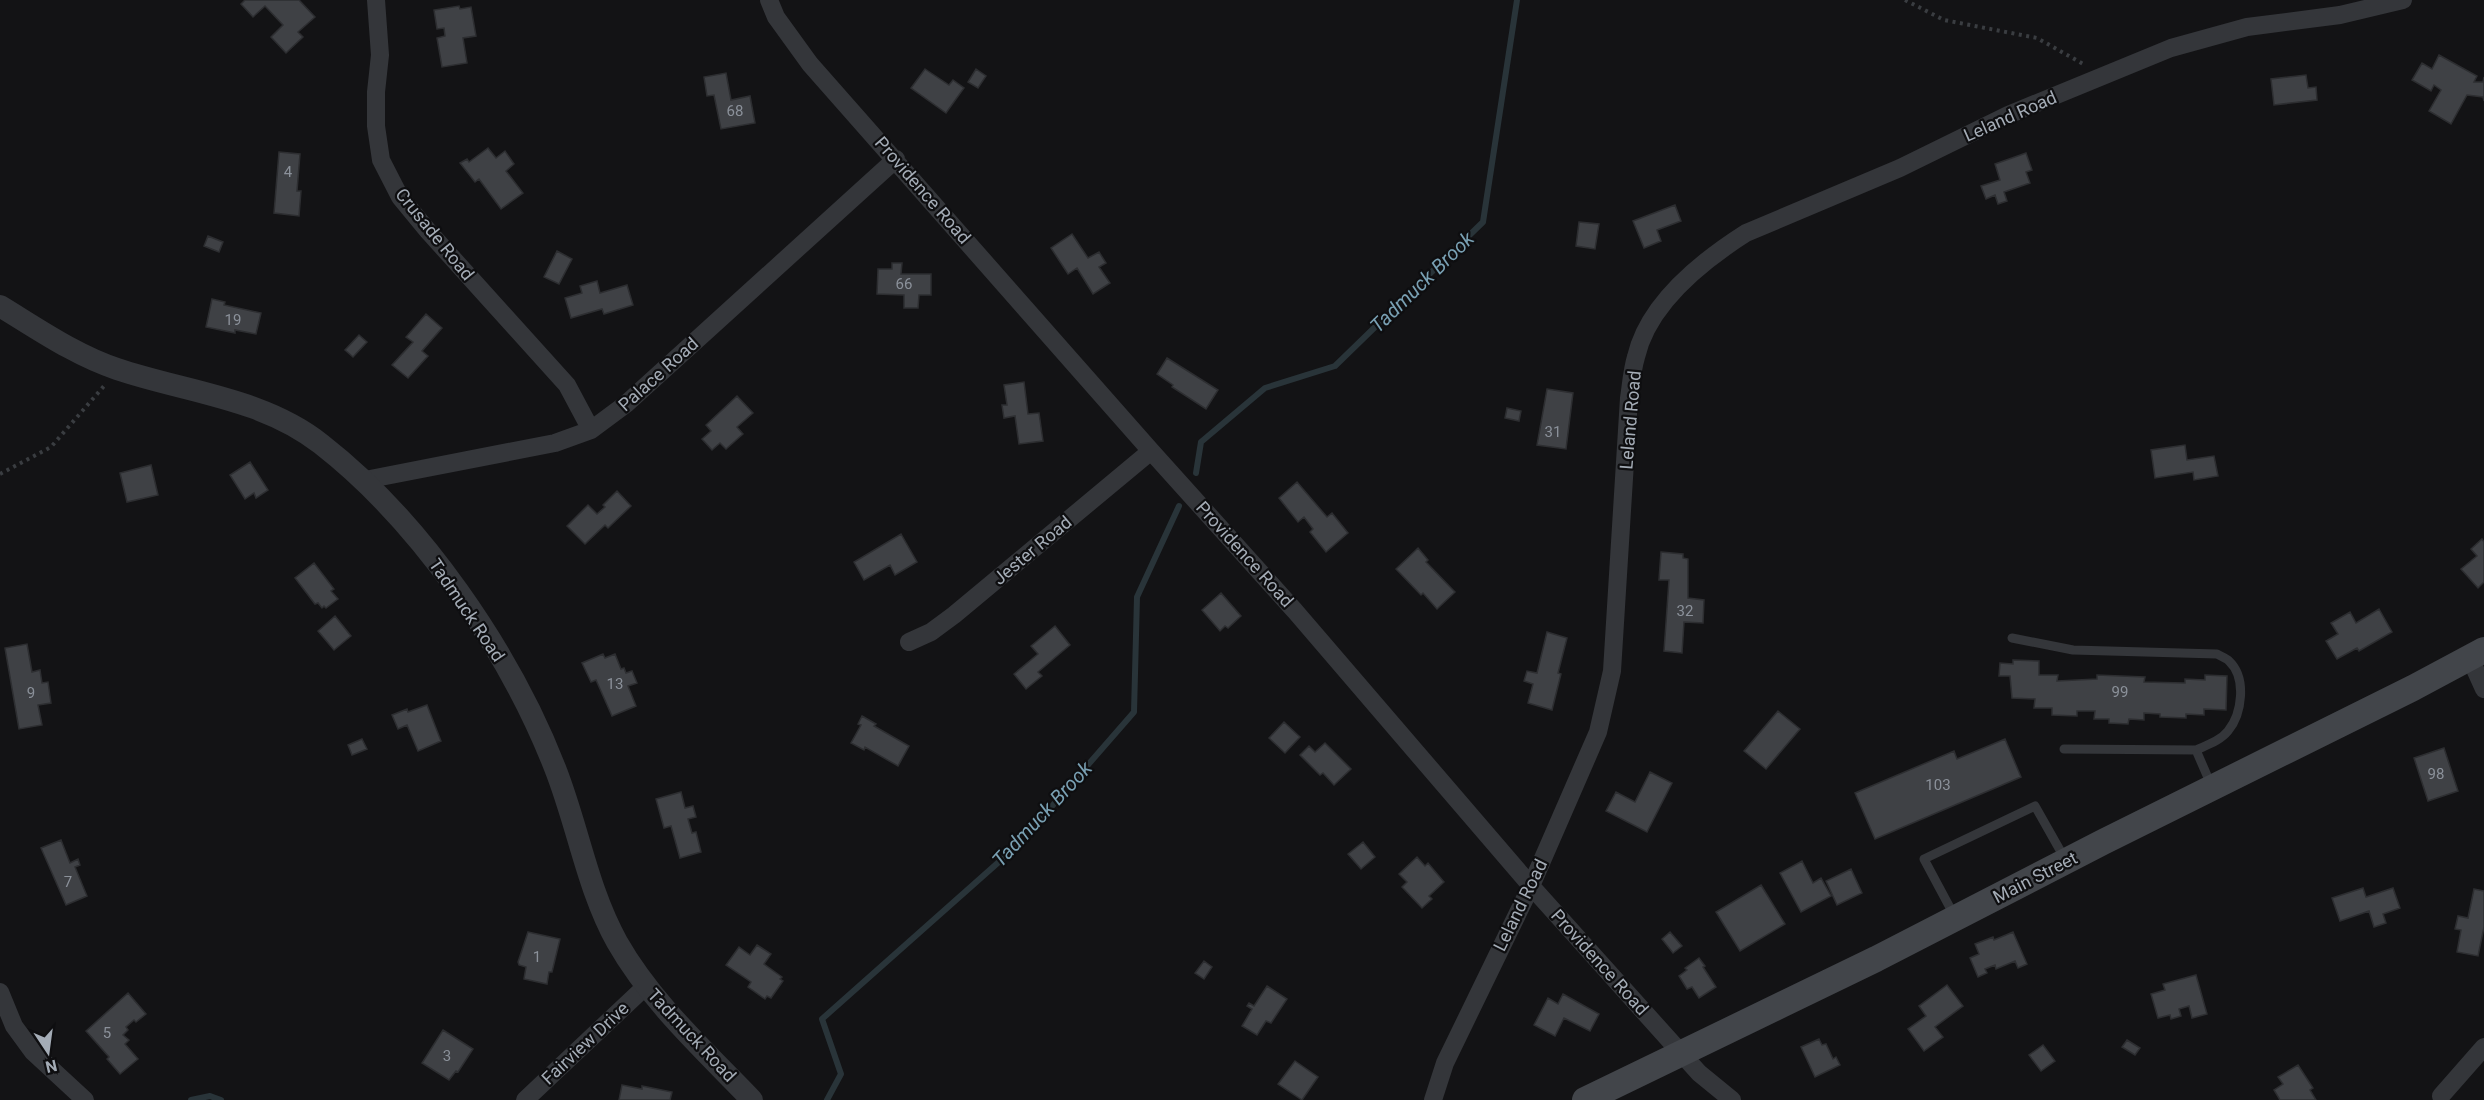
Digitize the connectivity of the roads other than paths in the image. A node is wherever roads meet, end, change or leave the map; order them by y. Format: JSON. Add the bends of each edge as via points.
{"nodes":[{"id":1,"x":376,"y":0,"type":"edge"},
{"id":2,"x":769,"y":0,"type":"edge"},
{"id":3,"x":2403,"y":0,"type":"edge"},
{"id":4,"x":896,"y":159,"type":"junction"},
{"id":5,"x":0,"y":306,"type":"edge"},
{"id":6,"x":591,"y":430,"type":"junction"},
{"id":7,"x":1151,"y":451,"type":"junction"},
{"id":8,"x":365,"y":480,"type":"junction"},
{"id":9,"x":2012,"y":638,"type":"dead end"},
{"id":10,"x":909,"y":642,"type":"dead end"},
{"id":11,"x":2477,"y":654,"type":"edge"},
{"id":12,"x":2484,"y":689,"type":"edge"},
{"id":13,"x":2064,"y":748,"type":"dead end"},
{"id":14,"x":2196,"y":750,"type":"junction"},
{"id":15,"x":2212,"y":789,"type":"junction"},
{"id":16,"x":2066,"y":861,"type":"junction"},
{"id":17,"x":1531,"y":886,"type":"junction"},
{"id":18,"x":1956,"y":918,"type":"junction"},
{"id":19,"x":646,"y":986,"type":"junction"},
{"id":20,"x":0,"y":992,"type":"edge"},
{"id":21,"x":2484,"y":1047,"type":"edge"},
{"id":22,"x":1683,"y":1054,"type":"junction"},
{"id":23,"x":2441,"y":1096,"type":"dead end"},
{"id":24,"x":85,"y":1100,"type":"edge"},
{"id":25,"x":525,"y":1100,"type":"edge"},
{"id":26,"x":752,"y":1100,"type":"edge"},
{"id":27,"x":1432,"y":1100,"type":"edge"},
{"id":28,"x":1585,"y":1100,"type":"edge"},
{"id":29,"x":1732,"y":1100,"type":"edge"}],
"edges":[{"from":1,"to":6,"type":"street","name":"Crusade Road","via":[[380,56],[376,126],[381,159],[400,197],[567,385]]},
{"from":2,"to":4,"type":"street","name":"Providence Road","via":[[776,17],[810,64]]},
{"from":3,"to":17,"type":"street","name":"Leland Road","via":[[2340,15],[2247,27],[2171,48],[2008,115],[1900,168],[1746,233],[1691,273],[1669,296],[1636,355],[1629,398],[1612,671],[1598,732]]},
{"from":4,"to":6,"type":"street","name":"Palace Road","via":[[626,404]]},
{"from":4,"to":7,"type":"street","name":"Providence Road"},
{"from":5,"to":8,"type":"street","name":"Tadmuck Road","via":[[86,358],[274,414],[318,441]]},
{"from":6,"to":8,"type":"street","name":"Palace Road","via":[[555,443]]},
{"from":7,"to":10,"type":"street","name":"Jester Road","via":[[954,615]]},
{"from":7,"to":17,"type":"street","name":"Providence Road","via":[[1296,610]]},
{"from":8,"to":19,"type":"street","name":"Tadmuck Road","via":[[440,566],[519,691],[555,767],[590,880],[617,941]]},
{"from":9,"to":14,"type":"lane","via":[[2073,650],[2217,654],[2229,661],[2241,695],[2238,716],[2227,732]]},
{"from":11,"to":12,"type":"street"},
{"from":11,"to":15,"type":"main road","name":"Main Street"},
{"from":13,"to":14,"type":"lane"},
{"from":14,"to":15,"type":"lane"},
{"from":15,"to":16,"type":"main road","name":"Main Street"},
{"from":16,"to":18,"type":"main road","name":"Main Street"},
{"from":16,"to":18,"type":"lane","via":[[2035,806],[1924,859]]},
{"from":17,"to":22,"type":"street","name":"Providence Road"},
{"from":17,"to":27,"type":"street","name":"Leland Road","via":[[1445,1063]]},
{"from":18,"to":22,"type":"main road","name":"Main Street"},
{"from":19,"to":25,"type":"street","name":"Fairview Drive"},
{"from":19,"to":26,"type":"street","name":"Tadmuck Road"},
{"from":20,"to":24,"type":"street","via":[[14,1026],[33,1052]]},
{"from":21,"to":23,"type":"street"},
{"from":22,"to":28,"type":"main road","name":"Main Street"},
{"from":22,"to":29,"type":"street","name":"Providence Road"}]}
